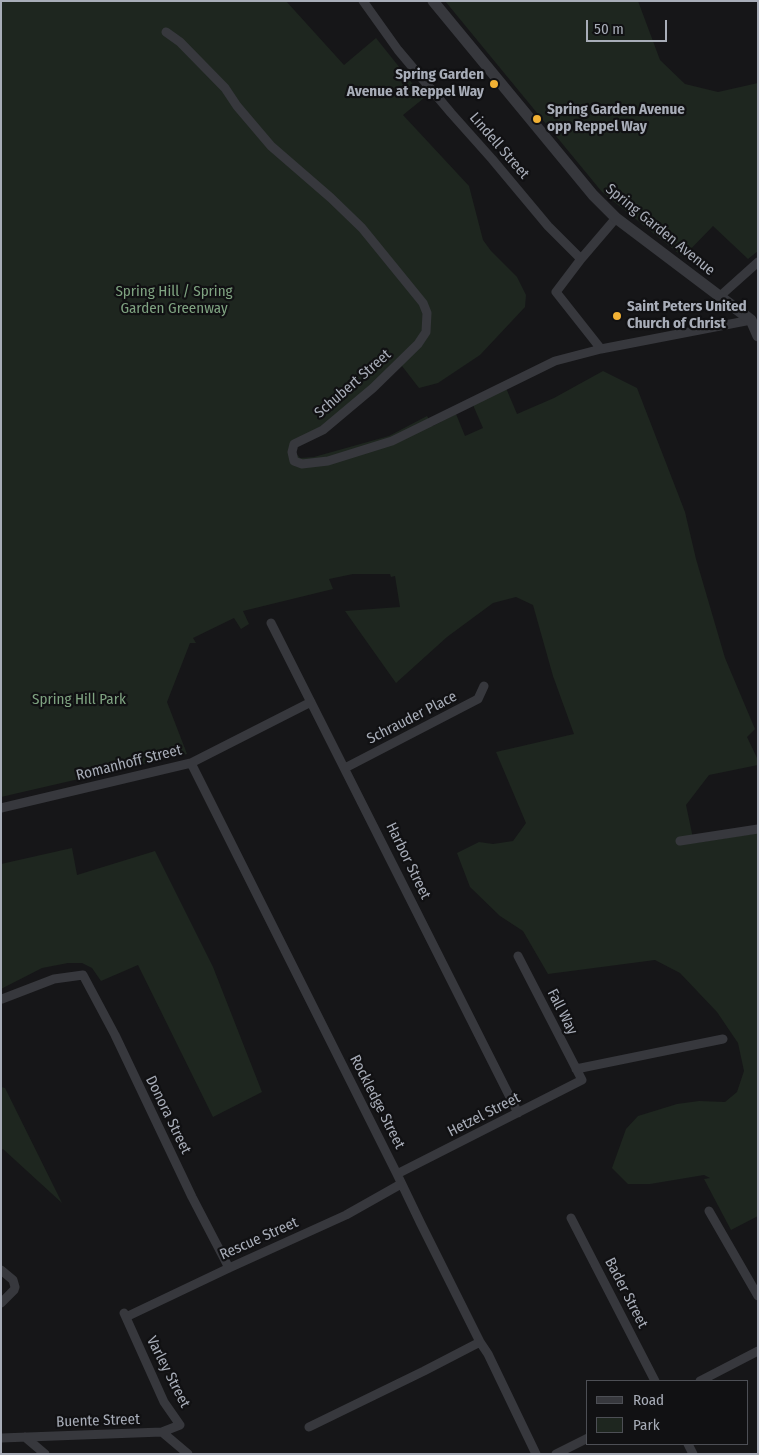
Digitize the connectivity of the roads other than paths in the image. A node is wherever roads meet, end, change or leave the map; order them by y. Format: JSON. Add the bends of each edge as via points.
{"nodes":[{"id":1,"x":363,"y":1,"type":"edge"},
{"id":2,"x":433,"y":1,"type":"edge"},
{"id":3,"x":166,"y":32,"type":"dead end"},
{"id":4,"x":616,"y":218,"type":"junction"},
{"id":5,"x":580,"y":259,"type":"junction"},
{"id":6,"x":758,"y":262,"type":"edge"},
{"id":7,"x":719,"y":297,"type":"junction"},
{"id":8,"x":750,"y":320,"type":"junction"},
{"id":9,"x":758,"y":336,"type":"edge"},
{"id":10,"x":601,"y":349,"type":"junction"},
{"id":11,"x":271,"y":623,"type":"dead end"},
{"id":12,"x":484,"y":686,"type":"dead end"},
{"id":13,"x":311,"y":702,"type":"junction"},
{"id":14,"x":191,"y":763,"type":"junction"},
{"id":15,"x":345,"y":768,"type":"junction"},
{"id":16,"x":1,"y":808,"type":"edge"},
{"id":17,"x":758,"y":829,"type":"edge"},
{"id":18,"x":680,"y":841,"type":"dead end"},
{"id":19,"x":518,"y":956,"type":"dead end"},
{"id":20,"x":2,"y":999,"type":"edge"},
{"id":21,"x":723,"y":1039,"type":"dead end"},
{"id":22,"x":576,"y":1069,"type":"junction"},
{"id":23,"x":582,"y":1080,"type":"joint"},
{"id":24,"x":518,"y":1113,"type":"junction"},
{"id":25,"x":398,"y":1174,"type":"junction"},
{"id":26,"x":401,"y":1184,"type":"junction"},
{"id":27,"x":709,"y":1211,"type":"dead end"},
{"id":28,"x":571,"y":1218,"type":"dead end"},
{"id":29,"x":229,"y":1268,"type":"junction"},
{"id":30,"x":1,"y":1270,"type":"edge"},
{"id":31,"x":758,"y":1296,"type":"edge"},
{"id":32,"x":1,"y":1303,"type":"edge"},
{"id":33,"x":125,"y":1315,"type":"joint"},
{"id":34,"x":480,"y":1342,"type":"junction"},
{"id":35,"x":758,"y":1351,"type":"edge"},
{"id":36,"x":654,"y":1380,"type":"edge"},
{"id":37,"x":702,"y":1380,"type":"edge"},
{"id":38,"x":309,"y":1427,"type":"dead end"},
{"id":39,"x":162,"y":1432,"type":"junction"},
{"id":40,"x":25,"y":1437,"type":"junction"},
{"id":41,"x":1,"y":1438,"type":"edge"},
{"id":42,"x":586,"y":1439,"type":"edge"},
{"id":43,"x":45,"y":1454,"type":"edge"},
{"id":44,"x":188,"y":1454,"type":"edge"},
{"id":45,"x":536,"y":1454,"type":"edge"},
{"id":46,"x":556,"y":1454,"type":"edge"}],
"edges":[{"from":1,"to":5,"type":"street","name":"Lindell Street","via":[[398,50]]},
{"from":2,"to":4,"type":"street","name":"Spring Garden Avenue","via":[[593,195]]},
{"from":3,"to":10,"type":"street","name":"Schubert Street","via":[[225,88],[271,146],[362,228],[423,304],[427,314],[426,332],[418,344],[323,430],[294,444],[294,461],[302,464],[328,461],[392,441],[555,361]]},
{"from":4,"to":5,"type":"street"},
{"from":4,"to":7,"type":"street","name":"Spring Garden Avenue"},
{"from":5,"to":10,"type":"street","via":[[556,292]]},
{"from":6,"to":7,"type":"street"},
{"from":7,"to":8,"type":"street","name":"Spring Garden Avenue"},
{"from":8,"to":9,"type":"street","name":"Spring Garden Avenue"},
{"from":8,"to":10,"type":"street","name":"Schubert Street"},
{"from":11,"to":13,"type":"street","name":"Harbor Street"},
{"from":12,"to":15,"type":"street","name":"Schrauder Place","via":[[478,699]]},
{"from":13,"to":14,"type":"street","name":"Romanhoff Street"},
{"from":13,"to":15,"type":"street","name":"Harbor Street"},
{"from":14,"to":16,"type":"street","name":"Romanhoff Street"},
{"from":14,"to":25,"type":"street","name":"Rockledge Street"},
{"from":15,"to":24,"type":"street","name":"Harbor Street"},
{"from":17,"to":18,"type":"street"},
{"from":19,"to":22,"type":"street","name":"Fall Way"},
{"from":20,"to":29,"type":"street","name":"Donora Street","via":[[54,978],[83,975]]},
{"from":21,"to":22,"type":"street"},
{"from":22,"to":23,"type":"street","name":"Fall Way"},
{"from":23,"to":24,"type":"street","name":"Hetzel Street"},
{"from":24,"to":25,"type":"street","name":"Hetzel Street"},
{"from":25,"to":26,"type":"street","name":"Rockledge Street"},
{"from":26,"to":29,"type":"street","name":"Rescue Street","via":[[346,1216]]},
{"from":26,"to":34,"type":"street","name":"Rockledge Street"},
{"from":27,"to":31,"type":"street"},
{"from":28,"to":36,"type":"street","name":"Bader Street"},
{"from":29,"to":33,"type":"street","name":"Rescue Street"},
{"from":30,"to":32,"type":"street","via":[[15,1287]]},
{"from":33,"to":39,"type":"street","name":"Varley Street","via":[[164,1402],[180,1425]]},
{"from":34,"to":38,"type":"street"},
{"from":34,"to":45,"type":"street","name":"Rockledge Street"},
{"from":35,"to":37,"type":"street"},
{"from":39,"to":40,"type":"street","name":"Buente Street"},
{"from":39,"to":44,"type":"street","name":"Buente Street"},
{"from":40,"to":41,"type":"street","name":"Buente Street"},
{"from":40,"to":43,"type":"street"},
{"from":42,"to":46,"type":"street"}]}
